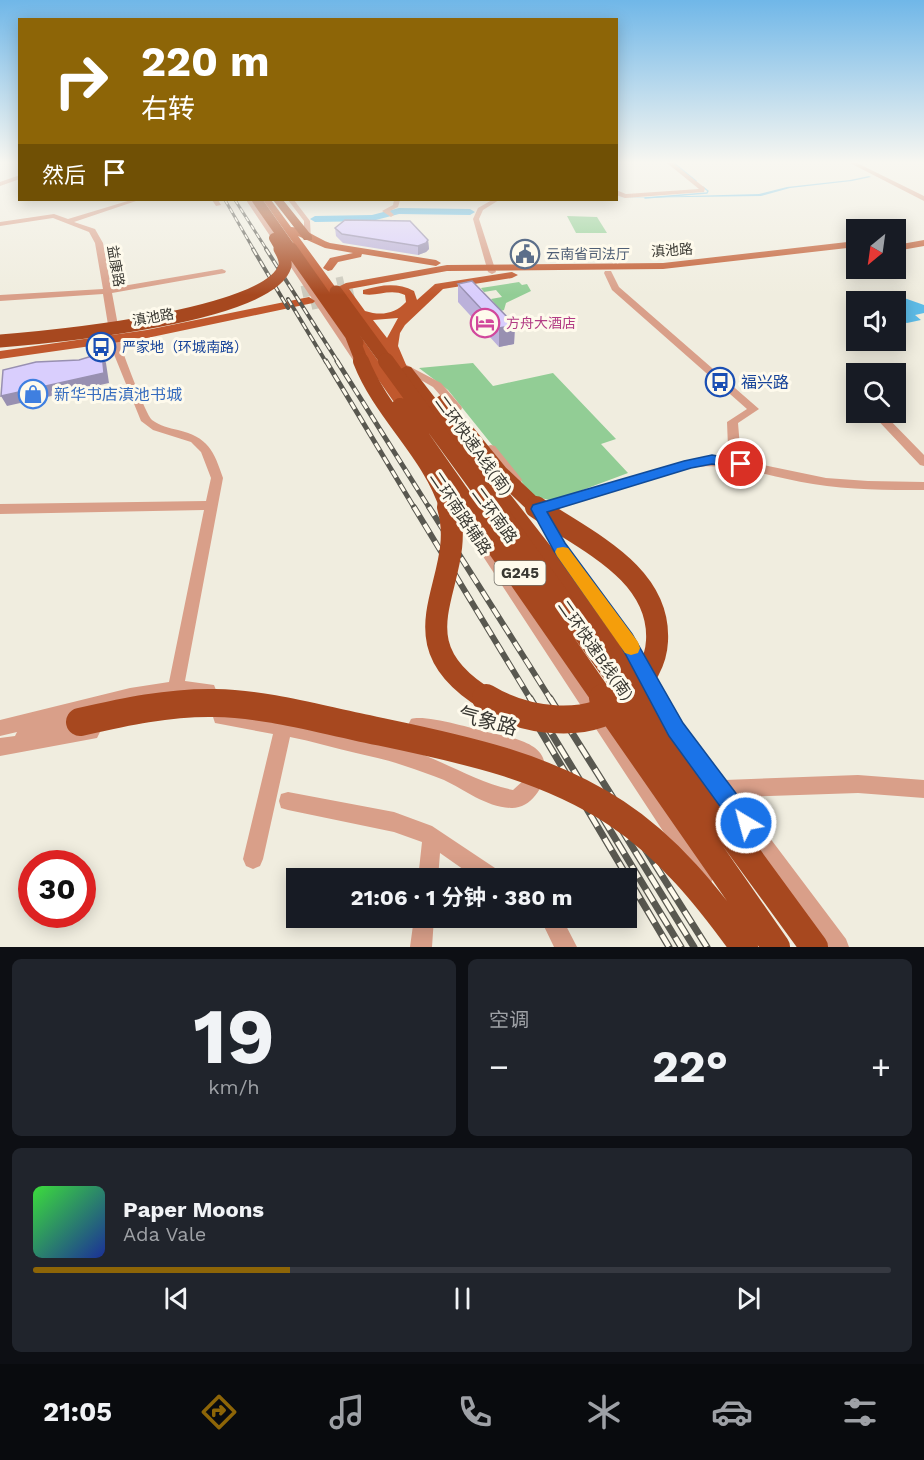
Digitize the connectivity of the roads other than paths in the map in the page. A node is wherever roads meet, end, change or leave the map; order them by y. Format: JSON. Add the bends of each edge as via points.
{"nodes":[{"id":1,"x":113,"y":207,"type":"edge"},
{"id":2,"x":253,"y":207,"type":"edge"},
{"id":3,"x":253,"y":207,"type":"edge"},
{"id":4,"x":263,"y":207,"type":"edge"},
{"id":5,"x":263,"y":207,"type":"edge"},
{"id":6,"x":273,"y":207,"type":"edge"},
{"id":7,"x":275,"y":207,"type":"edge"},
{"id":8,"x":281,"y":207,"type":"edge"},
{"id":9,"x":296,"y":207,"type":"edge"},
{"id":10,"x":395,"y":207,"type":"edge"},
{"id":11,"x":482,"y":207,"type":"edge"},
{"id":12,"x":388,"y":214,"type":"dead end"},
{"id":13,"x":287,"y":219,"type":"junction"},
{"id":14,"x":69,"y":221,"type":"junction"},
{"id":15,"x":0,"y":224,"type":"edge"},
{"id":16,"x":924,"y":235,"type":"edge"},
{"id":17,"x":906,"y":237,"type":"edge"},
{"id":18,"x":308,"y":238,"type":"junction"},
{"id":19,"x":924,"y":243,"type":"edge"},
{"id":20,"x":846,"y":245,"type":"edge"},
{"id":21,"x":906,"y":246,"type":"edge"},
{"id":22,"x":846,"y":254,"type":"edge"},
{"id":23,"x":485,"y":267,"type":"junction"},
{"id":24,"x":327,"y":268,"type":"junction"},
{"id":25,"x":564,"y":270,"type":"junction"},
{"id":26,"x":222,"y":271,"type":"dead end"},
{"id":27,"x":608,"y":273,"type":"junction"},
{"id":28,"x":349,"y":289,"type":"junction"},
{"id":29,"x":107,"y":291,"type":"junction"},
{"id":30,"x":0,"y":298,"type":"edge"},
{"id":31,"x":307,"y":298,"type":"tunnel mouth"},
{"id":32,"x":361,"y":313,"type":"junction"},
{"id":33,"x":351,"y":334,"type":"junction"},
{"id":34,"x":114,"y":335,"type":"junction"},
{"id":35,"x":0,"y":341,"type":"edge"},
{"id":36,"x":0,"y":346,"type":"edge"},
{"id":37,"x":0,"y":355,"type":"edge"},
{"id":38,"x":403,"y":367,"type":"junction"},
{"id":39,"x":433,"y":407,"type":"junction"},
{"id":40,"x":885,"y":423,"type":"edge"},
{"id":41,"x":727,"y":461,"type":"junction"},
{"id":42,"x":924,"y":462,"type":"edge"},
{"id":43,"x":924,"y":486,"type":"edge"},
{"id":44,"x":213,"y":505,"type":"junction"},
{"id":45,"x":0,"y":509,"type":"edge"},
{"id":46,"x":538,"y":509,"type":"junction"},
{"id":47,"x":176,"y":688,"type":"junction"},
{"id":48,"x":80,"y":722,"type":"joint"},
{"id":49,"x":0,"y":728,"type":"edge"},
{"id":50,"x":283,"y":728,"type":"junction"},
{"id":51,"x":0,"y":742,"type":"edge"},
{"id":52,"x":0,"y":747,"type":"edge"},
{"id":53,"x":924,"y":789,"type":"edge"},
{"id":54,"x":702,"y":797,"type":"junction"},
{"id":55,"x":288,"y":801,"type":"dead end"},
{"id":56,"x":432,"y":836,"type":"junction"},
{"id":57,"x":253,"y":859,"type":"dead end"},
{"id":58,"x":429,"y":868,"type":"edge"},
{"id":59,"x":478,"y":868,"type":"edge"},
{"id":60,"x":423,"y":928,"type":"edge"},
{"id":61,"x":556,"y":928,"type":"edge"},
{"id":62,"x":421,"y":947,"type":"edge"},
{"id":63,"x":566,"y":947,"type":"edge"},
{"id":64,"x":744,"y":947,"type":"edge"},
{"id":65,"x":752,"y":947,"type":"edge"},
{"id":66,"x":776,"y":947,"type":"edge"},
{"id":67,"x":781,"y":947,"type":"edge"},
{"id":68,"x":808,"y":947,"type":"edge"},
{"id":69,"x":814,"y":947,"type":"edge"},
{"id":70,"x":838,"y":947,"type":"edge"}],
"edges":[{"from":1,"to":14,"type":"street"},
{"from":2,"to":35,"type":"highway","bridge":true,"via":[[285,261],[279,275],[261,290],[233,303],[190,314]]},
{"from":3,"to":65,"type":"street","name":"二环南路辅路"},
{"from":4,"to":33,"type":"highway","name":"二环快速B线(南)","bridge":true},
{"from":5,"to":54,"type":"main road","name":"二环南路","number":"G245"},
{"from":6,"to":54,"type":"highway","name":"二环快速A线(南)","bridge":true},
{"from":7,"to":13,"type":"main road"},
{"from":8,"to":13,"type":"highway"},
{"from":9,"to":18,"type":"street","via":[[307,221]]},
{"from":10,"to":12,"type":"street"},
{"from":11,"to":23,"type":"street","via":[[476,216]]},
{"from":13,"to":18,"type":"highway"},
{"from":13,"to":39,"type":"main road"},
{"from":14,"to":15,"type":"street","name":"益康路","via":[[49,216]]},
{"from":14,"to":29,"type":"street","name":"益康路","via":[[92,231],[99,243]]},
{"from":16,"to":17,"type":"main road"},
{"from":18,"to":23,"type":"main road","via":[[334,247]]},
{"from":18,"to":24,"type":"main road"},
{"from":19,"to":21,"type":"main road"},
{"from":20,"to":25,"type":"main road","name":"滇池路","via":[[670,266]]},
{"from":22,"to":27,"type":"main road","name":"滇池路","via":[[718,271]]},
{"from":23,"to":25,"type":"main road","name":"滇池路"},
{"from":23,"to":28,"type":"main road","name":"滇池路"},
{"from":24,"to":28,"type":"main road","via":[[334,260],[351,255],[375,258],[388,265],[387,270]]},
{"from":24,"to":32,"type":"main road"},
{"from":25,"to":27,"type":"main road","name":"滇池路"},
{"from":25,"to":38,"type":"main road","via":[[437,286],[395,330],[392,346]]},
{"from":26,"to":29,"type":"street"},
{"from":27,"to":41,"type":"street","via":[[615,288],[754,409],[732,423],[734,447]]},
{"from":28,"to":32,"type":"main road","via":[[395,288],[413,298],[408,308],[393,315],[375,317]]},
{"from":29,"to":30,"type":"street"},
{"from":29,"to":34,"type":"street","name":"益康路"},
{"from":31,"to":34,"type":"main road","name":"滇池路"},
{"from":32,"to":38,"type":"main road"},
{"from":33,"to":39,"type":"highway","bridge":true,"via":[[370,380],[449,509],[450,545],[435,620],[440,649],[451,668],[488,701],[527,716],[572,719],[615,706],[635,692],[652,665],[657,628],[648,598],[616,562],[514,489]]},
{"from":33,"to":66,"type":"highway","name":"二环快速B线(南)","bridge":true},
{"from":34,"to":36,"type":"main road","name":"滇池路"},
{"from":34,"to":37,"type":"main road","name":"滇池路"},
{"from":34,"to":44,"type":"street","name":"益康路","via":[[145,419],[150,425],[192,438],[207,452],[217,478]]},
{"from":38,"to":39,"type":"highway"},
{"from":38,"to":46,"type":"street","via":[[443,391]]},
{"from":39,"to":54,"type":"highway","bridge":true,"via":[[628,664]]},
{"from":40,"to":42,"type":"street"},
{"from":41,"to":43,"type":"street","via":[[841,484]]},
{"from":41,"to":46,"type":"street","via":[[689,464]]},
{"from":44,"to":45,"type":"street"},
{"from":44,"to":47,"type":"street","name":"益康路"},
{"from":46,"to":54,"type":"street","via":[[559,547],[626,639],[676,729]]},
{"from":47,"to":49,"type":"street","name":"气象路"},
{"from":47,"to":50,"type":"street","name":"气象路","via":[[284,697],[474,737],[527,753],[536,761],[537,771],[530,789],[513,799],[492,795],[403,756]]},
{"from":48,"to":51,"type":"street"},
{"from":48,"to":64,"type":"highway","bridge":true,"via":[[173,704],[236,704],[340,723],[514,764],[583,793],[643,832],[697,886]]},
{"from":50,"to":52,"type":"street","name":"气象路","via":[[233,718],[195,716],[152,719]]},
{"from":50,"to":57,"type":"street"},
{"from":53,"to":54,"type":"street","via":[[858,784]]},
{"from":54,"to":67,"type":"main road","name":"二环南路","number":"G245"},
{"from":54,"to":68,"type":"main road","name":"二环南路","number":"G245"},
{"from":54,"to":69,"type":"highway","name":"二环快速A线(南)","bridge":true},
{"from":54,"to":70,"type":"street"},
{"from":55,"to":56,"type":"street","via":[[394,822]]},
{"from":56,"to":58,"type":"street"},
{"from":56,"to":59,"type":"street"},
{"from":60,"to":62,"type":"street"},
{"from":61,"to":63,"type":"street"}]}
